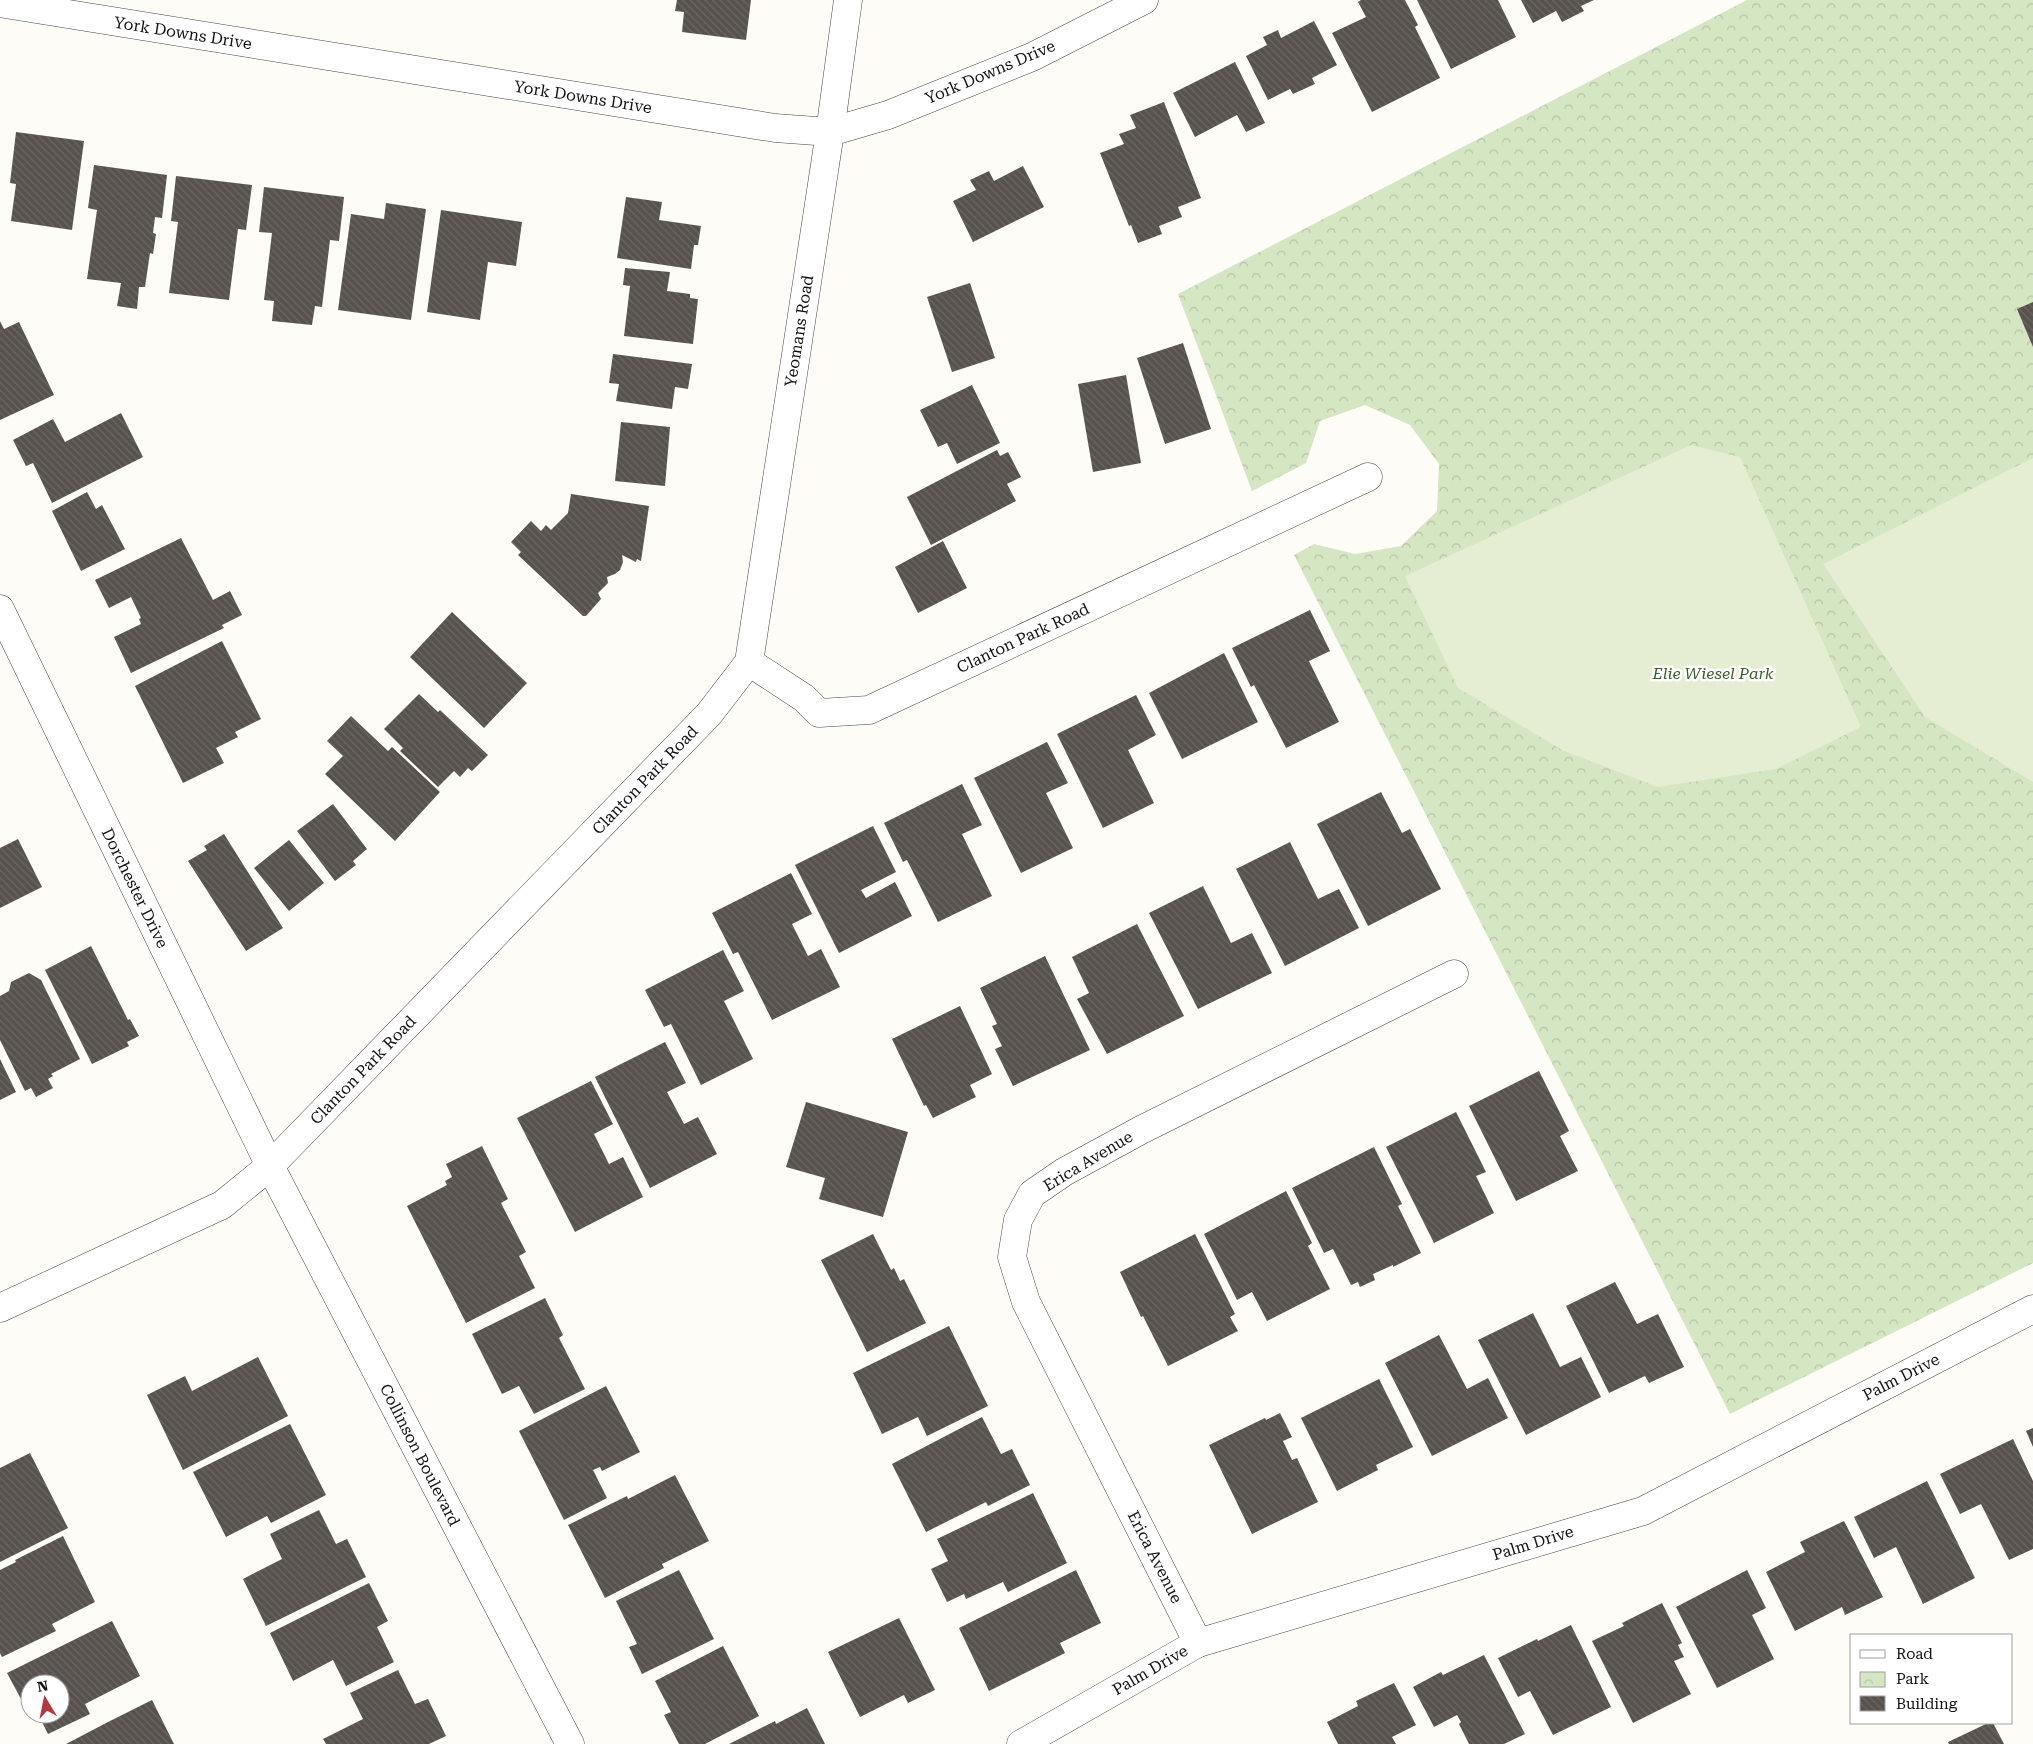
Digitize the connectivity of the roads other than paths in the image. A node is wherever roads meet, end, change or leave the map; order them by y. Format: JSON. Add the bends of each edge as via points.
{"nodes":[{"id":1,"x":848,"y":0,"type":"edge"},
{"id":2,"x":1144,"y":0,"type":"edge"},
{"id":3,"x":0,"y":3,"type":"edge"},
{"id":4,"x":830,"y":132,"type":"junction"},
{"id":5,"x":1368,"y":477,"type":"dead end"},
{"id":6,"x":0,"y":609,"type":"edge"},
{"id":7,"x":749,"y":662,"type":"junction"},
{"id":8,"x":1454,"y":974,"type":"dead end"},
{"id":9,"x":270,"y":1166,"type":"junction"},
{"id":10,"x":0,"y":1308,"type":"edge"},
{"id":11,"x":2033,"y":1308,"type":"edge"},
{"id":12,"x":1198,"y":1643,"type":"junction"},
{"id":13,"x":570,"y":1744,"type":"edge"},
{"id":14,"x":1021,"y":1744,"type":"edge"}],
"edges":[{"from":1,"to":4,"type":"street","name":"Yeomans Road"},
{"from":2,"to":4,"type":"street","name":"York Downs Drive","via":[[1032,57],[888,115]]},
{"from":3,"to":4,"type":"street","name":"York Downs Drive","via":[[765,127]]},
{"from":4,"to":7,"type":"street","name":"Yeomans Road"},
{"from":5,"to":7,"type":"street","name":"Clanton Park Road","via":[[870,710],[819,713],[804,698]]},
{"from":6,"to":9,"type":"street","name":"Dorchester Drive"},
{"from":7,"to":9,"type":"street","name":"Clanton Park Road","via":[[709,714]]},
{"from":8,"to":12,"type":"street","name":"Erica Avenue","via":[[1141,1130],[1064,1172],[1032,1194],[1018,1220],[1012,1257],[1026,1302]]},
{"from":9,"to":10,"type":"street","name":"Clanton Park Road","via":[[222,1205]]},
{"from":9,"to":13,"type":"street","name":"Collinson Boulevard"},
{"from":11,"to":12,"type":"street","name":"Palm Drive","via":[[1643,1511]]},
{"from":12,"to":14,"type":"street","name":"Palm Drive"}]}
